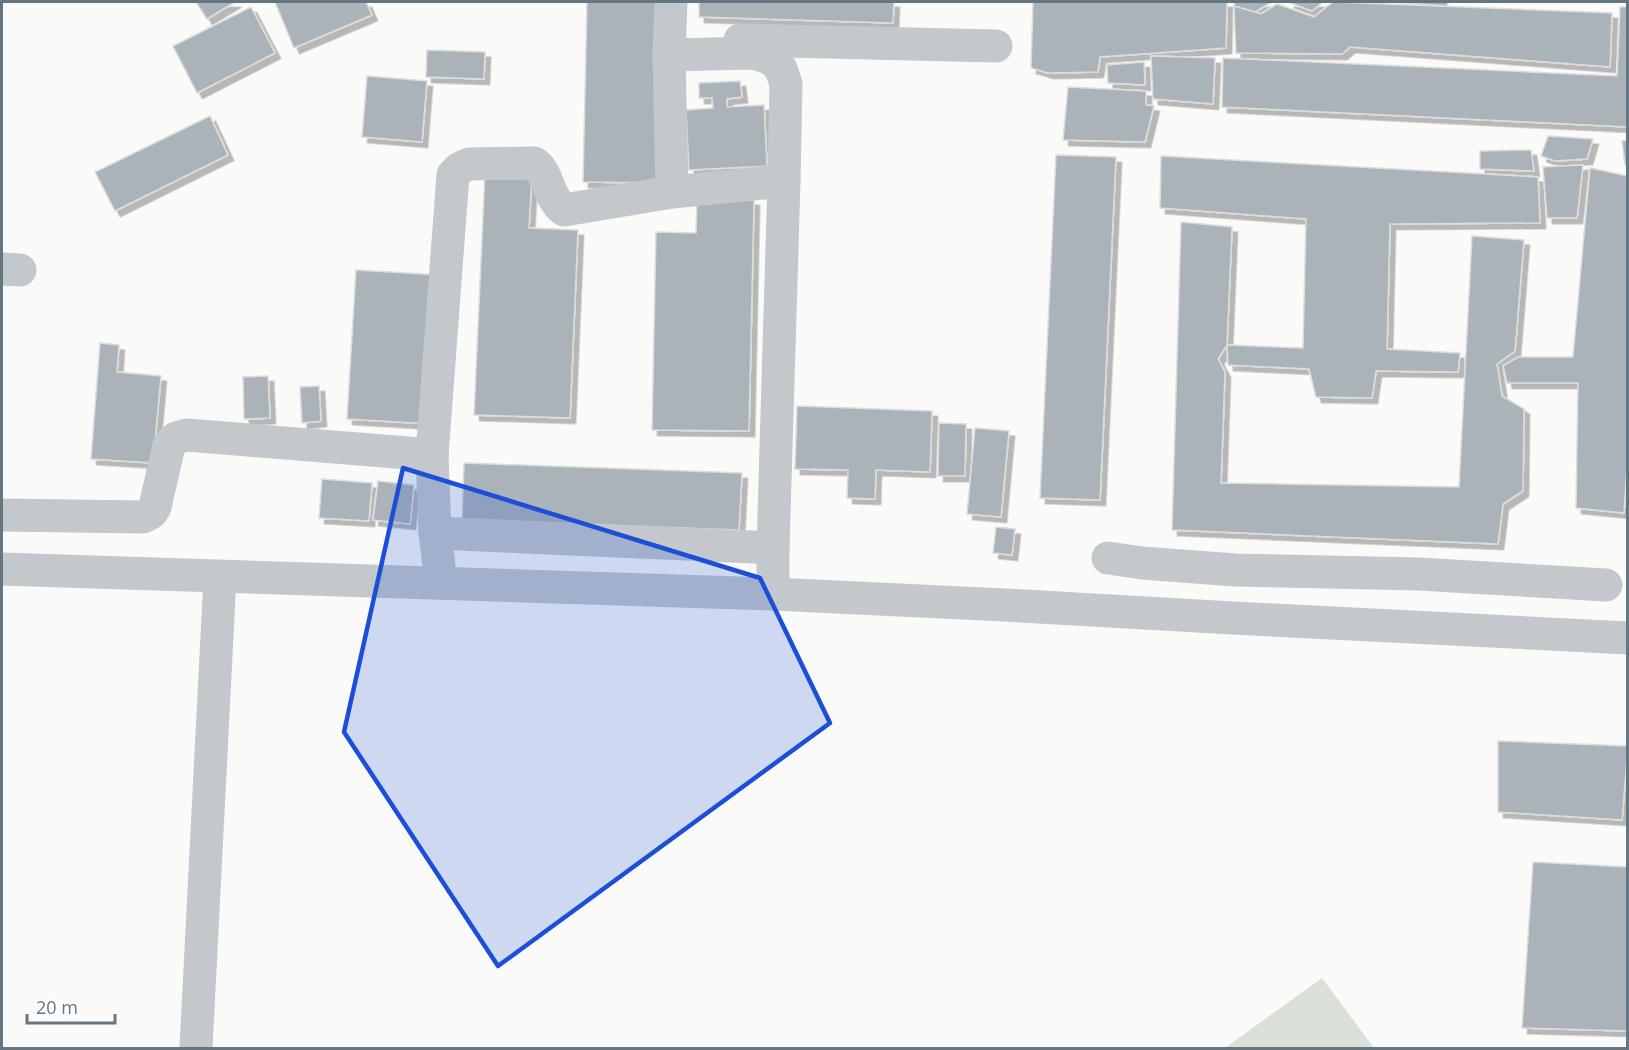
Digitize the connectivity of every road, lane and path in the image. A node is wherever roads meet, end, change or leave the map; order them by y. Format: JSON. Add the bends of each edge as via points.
{"nodes":[{"id":1,"x":671,"y":2,"type":"edge"},
{"id":2,"x":669,"y":46,"type":"junction"},
{"id":3,"x":996,"y":46,"type":"dead end"},
{"id":4,"x":784,"y":181,"type":"junction"},
{"id":5,"x":672,"y":192,"type":"junction"},
{"id":6,"x":432,"y":455,"type":"junction"},
{"id":7,"x":2,"y":515,"type":"edge"},
{"id":8,"x":435,"y":533,"type":"junction"},
{"id":9,"x":773,"y":548,"type":"junction"},
{"id":10,"x":1108,"y":558,"type":"dead end"},
{"id":11,"x":2,"y":568,"type":"edge"},
{"id":12,"x":1235,"y":570,"type":"junction"},
{"id":13,"x":1419,"y":574,"type":"junction"},
{"id":14,"x":220,"y":577,"type":"junction"},
{"id":15,"x":441,"y":583,"type":"junction"},
{"id":16,"x":1606,"y":585,"type":"dead end"},
{"id":17,"x":773,"y":594,"type":"junction"},
{"id":18,"x":1233,"y":618,"type":"junction"},
{"id":19,"x":1417,"y":626,"type":"junction"},
{"id":20,"x":1628,"y":638,"type":"edge"},
{"id":21,"x":196,"y":1048,"type":"edge"}],
"edges":[{"from":1,"to":2,"type":"lane"},
{"from":2,"to":3,"type":"lane"},
{"from":2,"to":4,"type":"lane","via":[[754,52],[772,59],[781,69],[786,84]]},
{"from":2,"to":5,"type":"lane"},
{"from":4,"to":5,"type":"lane"},
{"from":4,"to":9,"type":"lane"},
{"from":5,"to":6,"type":"lane","via":[[564,210],[553,200],[541,169],[534,163],[469,164],[453,175]]},
{"from":6,"to":7,"type":"lane","via":[[186,435],[169,445],[155,507],[143,517]]},
{"from":6,"to":8,"type":"lane"},
{"from":8,"to":9,"type":"lane"},
{"from":8,"to":15,"type":"lane"},
{"from":9,"to":17,"type":"lane"},
{"from":10,"to":12,"type":"lane"},
{"from":11,"to":14,"type":"lane"},
{"from":12,"to":13,"type":"lane"},
{"from":12,"to":18,"type":"lane"},
{"from":13,"to":16,"type":"lane"},
{"from":13,"to":19,"type":"lane"},
{"from":14,"to":15,"type":"lane"},
{"from":14,"to":21,"type":"lane"},
{"from":15,"to":17,"type":"lane"},
{"from":17,"to":18,"type":"lane"},
{"from":18,"to":19,"type":"lane"},
{"from":19,"to":20,"type":"lane"}]}
